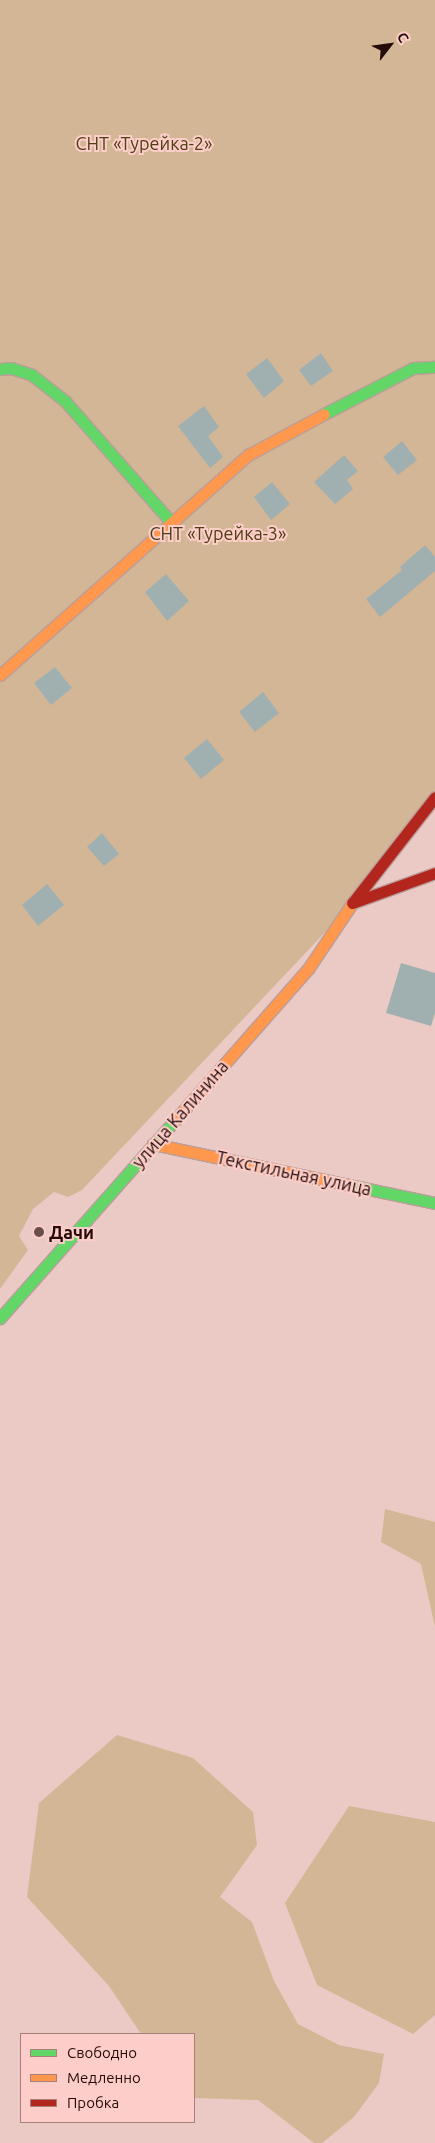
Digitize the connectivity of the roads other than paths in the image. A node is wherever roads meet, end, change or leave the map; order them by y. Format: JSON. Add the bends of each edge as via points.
{"nodes":[{"id":1,"x":435,"y":367,"type":"edge"},
{"id":2,"x":0,"y":369,"type":"edge"},
{"id":3,"x":172,"y":522,"type":"junction"},
{"id":4,"x":0,"y":674,"type":"edge"},
{"id":5,"x":435,"y":797,"type":"edge"},
{"id":6,"x":435,"y":873,"type":"edge"},
{"id":7,"x":352,"y":903,"type":"junction"},
{"id":8,"x":153,"y":1144,"type":"junction"},
{"id":9,"x":435,"y":1202,"type":"edge"},
{"id":10,"x":0,"y":1318,"type":"edge"}],
"edges":[{"from":1,"to":3,"type":"street","via":[[414,368],[399,374],[248,455]]},
{"from":2,"to":3,"type":"street","via":[[11,368],[32,374],[65,401]]},
{"from":3,"to":4,"type":"street"},
{"from":5,"to":7,"type":"street","name":"улица Калинина"},
{"from":6,"to":7,"type":"street"},
{"from":7,"to":8,"type":"street","name":"улица Калинина","via":[[308,969]]},
{"from":8,"to":9,"type":"street","name":"Текстильная улица"},
{"from":8,"to":10,"type":"street","name":"улица Калинина"}]}
